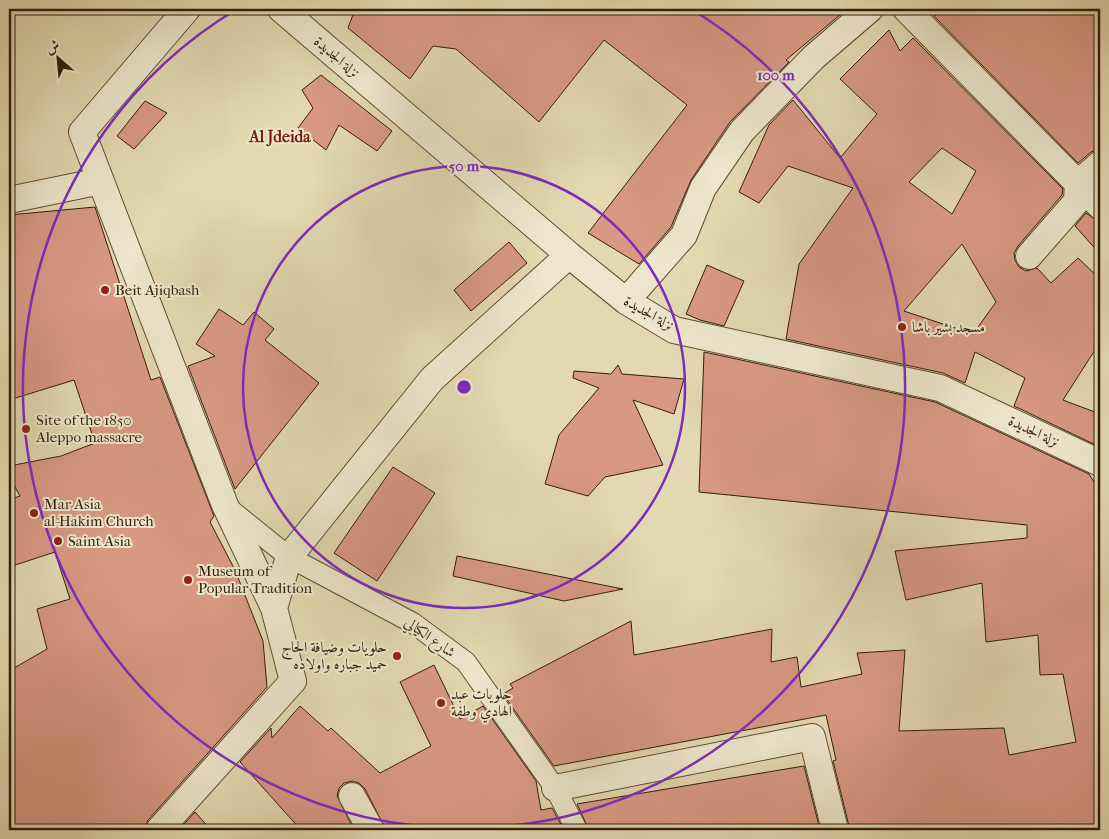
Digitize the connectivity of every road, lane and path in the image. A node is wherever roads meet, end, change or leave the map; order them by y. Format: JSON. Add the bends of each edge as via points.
{"nodes":[{"id":1,"x":187,"y":9,"type":"edge"},
{"id":2,"x":280,"y":9,"type":"edge"},
{"id":3,"x":870,"y":9,"type":"edge"},
{"id":4,"x":906,"y":9,"type":"edge"},
{"id":5,"x":1100,"y":164,"type":"edge"},
{"id":6,"x":101,"y":181,"type":"junction"},
{"id":7,"x":1078,"y":184,"type":"junction"},
{"id":8,"x":9,"y":200,"type":"edge"},
{"id":9,"x":1100,"y":206,"type":"edge"},
{"id":10,"x":568,"y":255,"type":"junction"},
{"id":11,"x":1029,"y":256,"type":"dead end"},
{"id":12,"x":626,"y":302,"type":"junction"},
{"id":13,"x":1100,"y":463,"type":"edge"},
{"id":14,"x":225,"y":504,"type":"junction"},
{"id":15,"x":289,"y":557,"type":"junction"},
{"id":16,"x":274,"y":608,"type":"junction"},
{"id":17,"x":555,"y":788,"type":"junction"},
{"id":18,"x":352,"y":796,"type":"dead end"},
{"id":19,"x":160,"y":830,"type":"edge"},
{"id":20,"x":371,"y":830,"type":"edge"},
{"id":21,"x":577,"y":830,"type":"edge"},
{"id":22,"x":835,"y":830,"type":"edge"}],
"edges":[{"from":1,"to":6,"type":"street","via":[[82,132]]},
{"from":2,"to":10,"type":"street","name":"نزلة الجديدة"},
{"from":3,"to":12,"type":"street","via":[[814,58],[742,131],[703,188],[684,234]]},
{"from":4,"to":7,"type":"street"},
{"from":5,"to":7,"type":"street"},
{"from":6,"to":8,"type":"street"},
{"from":6,"to":14,"type":"street"},
{"from":7,"to":9,"type":"street"},
{"from":7,"to":11,"type":"street","via":[[1077,201]]},
{"from":10,"to":12,"type":"street","name":"نزلة الجديدة"},
{"from":10,"to":15,"type":"street","via":[[432,378]]},
{"from":12,"to":13,"type":"street","name":"نزلة الجديدة","via":[[674,330],[940,388]]},
{"from":14,"to":15,"type":"street","name":"شارع الكيالي"},
{"from":14,"to":16,"type":"street"},
{"from":15,"to":16,"type":"street"},
{"from":15,"to":17,"type":"street","name":"شارع الكيالي","via":[[413,623],[466,662]]},
{"from":16,"to":19,"type":"street","via":[[293,681]]},
{"from":17,"to":21,"type":"street","name":"شارع الكيالي"},
{"from":17,"to":22,"type":"street","via":[[812,737]]},
{"from":18,"to":20,"type":"street"}]}
